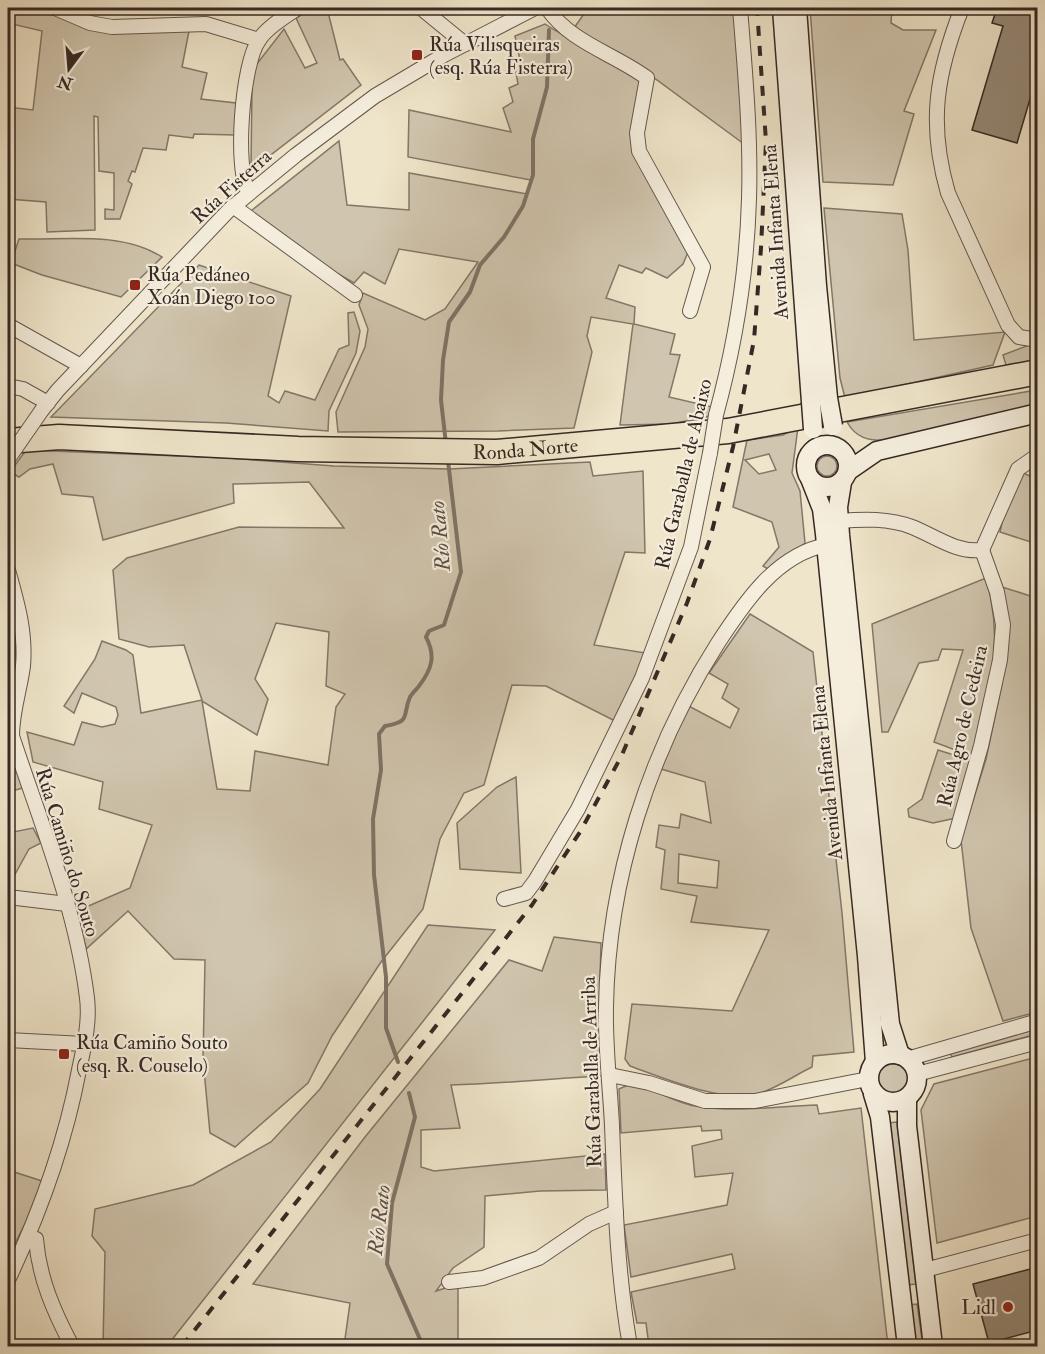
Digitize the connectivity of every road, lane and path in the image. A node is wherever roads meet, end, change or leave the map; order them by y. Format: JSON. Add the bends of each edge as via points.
{"nodes":[{"id":1,"x":55,"y":8,"type":"edge"},
{"id":2,"x":298,"y":8,"type":"edge"},
{"id":3,"x":421,"y":8,"type":"edge"},
{"id":4,"x":535,"y":8,"type":"edge"},
{"id":5,"x":547,"y":8,"type":"edge"},
{"id":6,"x":740,"y":8,"type":"edge"},
{"id":7,"x":782,"y":8,"type":"edge"},
{"id":8,"x":797,"y":8,"type":"edge"},
{"id":9,"x":962,"y":8,"type":"edge"},
{"id":10,"x":259,"y":40,"type":"junction"},
{"id":11,"x":465,"y":44,"type":"junction"},
{"id":12,"x":249,"y":193,"type":"junction"},
{"id":13,"x":233,"y":206,"type":"junction"},
{"id":14,"x":355,"y":295,"type":"dead end"},
{"id":15,"x":690,"y":311,"type":"dead end"},
{"id":16,"x":8,"y":325,"type":"edge"},
{"id":17,"x":1038,"y":340,"type":"edge"},
{"id":18,"x":81,"y":366,"type":"junction"},
{"id":19,"x":1038,"y":372,"type":"edge"},
{"id":20,"x":8,"y":386,"type":"edge"},
{"id":21,"x":820,"y":400,"type":"junction"},
{"id":22,"x":45,"y":406,"type":"junction"},
{"id":23,"x":1038,"y":413,"type":"edge"},
{"id":24,"x":8,"y":441,"type":"edge"},
{"id":25,"x":841,"y":450,"type":"junction"},
{"id":26,"x":878,"y":451,"type":"junction"},
{"id":27,"x":810,"y":453,"type":"junction"},
{"id":28,"x":8,"y":459,"type":"edge"},
{"id":29,"x":1034,"y":462,"type":"edge"},
{"id":30,"x":845,"y":476,"type":"junction"},
{"id":31,"x":811,"y":481,"type":"junction"},
{"id":32,"x":839,"y":521,"type":"junction"},
{"id":33,"x":825,"y":546,"type":"junction"},
{"id":34,"x":982,"y":550,"type":"junction"},
{"id":35,"x":8,"y":570,"type":"edge"},
{"id":36,"x":954,"y":841,"type":"dead end"},
{"id":37,"x":8,"y":897,"type":"edge"},
{"id":38,"x":504,"y":899,"type":"dead end"},
{"id":39,"x":67,"y":904,"type":"junction"},
{"id":40,"x":1038,"y":1021,"type":"edge"},
{"id":41,"x":8,"y":1040,"type":"edge"},
{"id":42,"x":1038,"y":1042,"type":"edge"},
{"id":43,"x":84,"y":1044,"type":"junction"},
{"id":44,"x":875,"y":1062,"type":"junction"},
{"id":45,"x":908,"y":1063,"type":"junction"},
{"id":46,"x":610,"y":1075,"type":"junction"},
{"id":47,"x":871,"y":1086,"type":"junction"},
{"id":48,"x":908,"y":1098,"type":"junction"},
{"id":49,"x":616,"y":1212,"type":"junction"},
{"id":50,"x":28,"y":1236,"type":"junction"},
{"id":51,"x":1038,"y":1240,"type":"edge"},
{"id":52,"x":925,"y":1270,"type":"junction"},
{"id":53,"x":8,"y":1280,"type":"edge"},
{"id":54,"x":449,"y":1282,"type":"dead end"},
{"id":55,"x":72,"y":1347,"type":"edge"},
{"id":56,"x":630,"y":1347,"type":"edge"},
{"id":57,"x":907,"y":1347,"type":"edge"},
{"id":58,"x":933,"y":1347,"type":"edge"}],
"edges":[{"from":1,"to":10,"type":"street","via":[[112,27],[206,24]]},
{"from":2,"to":10,"type":"street"},
{"from":3,"to":11,"type":"street"},
{"from":4,"to":11,"type":"street","name":"Rúa Fisterra"},
{"from":5,"to":15,"type":"street","via":[[574,37],[647,78],[637,133],[639,151],[704,267]]},
{"from":6,"to":38,"type":"street","name":"Rúa Garaballa de Abaixo","bridge":true,"via":[[749,199],[742,282],[728,372],[691,547],[642,678],[578,809],[526,893]]},
{"from":7,"to":21,"type":"street","name":"Avenida Infanta Elena"},
{"from":8,"to":21,"type":"street","name":"Avenida Infanta Elena","via":[[818,298]]},
{"from":9,"to":17,"type":"street","via":[[946,51],[935,120],[948,193],[1008,325],[1019,337]]},
{"from":10,"to":12,"type":"street","via":[[244,85],[243,178]]},
{"from":11,"to":12,"type":"street","name":"Rúa Fisterra","via":[[375,96]]},
{"from":12,"to":13,"type":"street","name":"Rúa Fisterra"},
{"from":13,"to":14,"type":"street"},
{"from":13,"to":18,"type":"street","name":"Rúa Fisterra"},
{"from":16,"to":18,"type":"street"},
{"from":18,"to":22,"type":"street","name":"Rúa Fisterra"},
{"from":19,"to":24,"type":"highway","name":"Ronda Norte","via":[[728,431],[497,452],[320,450],[59,437]]},
{"from":20,"to":22,"type":"street","via":[[23,389]]},
{"from":21,"to":25,"type":"street","name":"Avenida Infanta Elena","bridge":true},
{"from":21,"to":27,"type":"street","name":"Avenida Infanta Elena","bridge":true},
{"from":22,"to":28,"type":"street","name":"Rúa Fisterra","bridge":true},
{"from":23,"to":26,"type":"street"},
{"from":25,"to":26,"type":"street"},
{"from":25,"to":27,"type":"street","via":[[820,446]]},
{"from":25,"to":30,"type":"street"},
{"from":26,"to":30,"type":"street"},
{"from":27,"to":31,"type":"street","via":[[805,468]]},
{"from":29,"to":34,"type":"street","via":[[1018,469],[1009,484]]},
{"from":30,"to":31,"type":"street","via":[[824,488]]},
{"from":30,"to":32,"type":"street","name":"Avenida Infanta Elena"},
{"from":31,"to":33,"type":"street","name":"Avenida Infanta Elena","via":[[822,509]]},
{"from":32,"to":34,"type":"street","via":[[897,523],[958,548]]},
{"from":32,"to":45,"type":"street","name":"Avenida Infanta Elena","via":[[890,1024]]},
{"from":33,"to":44,"type":"street","name":"Avenida Infanta Elena"},
{"from":33,"to":46,"type":"street","name":"Rúa Garaballa de Arriba","via":[[807,549],[769,576],[739,612],[684,698],[653,768],[616,895],[606,1009]]},
{"from":34,"to":36,"type":"street","name":"Rúa Agro de Cedeira","via":[[1003,625],[1000,660]]},
{"from":35,"to":39,"type":"street","name":"Rúa Camiño do Souto","via":[[24,634],[12,736]]},
{"from":37,"to":39,"type":"street"},
{"from":39,"to":43,"type":"street","name":"Rúa Camiño do Souto","via":[[87,999]]},
{"from":40,"to":45,"type":"street"},
{"from":41,"to":43,"type":"street"},
{"from":42,"to":45,"type":"street"},
{"from":43,"to":50,"type":"street","name":"Rúa Camiño do Souto","via":[[72,1107],[48,1189]]},
{"from":44,"to":45,"type":"street","via":[[887,1055]]},
{"from":44,"to":47,"type":"street"},
{"from":45,"to":48,"type":"street","via":[[915,1087]]},
{"from":46,"to":47,"type":"street","via":[[705,1101],[773,1098]]},
{"from":46,"to":49,"type":"street","name":"Rúa Garaballa de Arriba"},
{"from":47,"to":48,"type":"street","via":[[879,1099],[893,1103]]},
{"from":47,"to":57,"type":"street","via":[[880,1117]]},
{"from":48,"to":52,"type":"street","via":[[907,1126]]},
{"from":49,"to":54,"type":"street","via":[[589,1224],[539,1258],[483,1278]]},
{"from":49,"to":56,"type":"street","name":"Rúa Garaballa de Arriba","via":[[620,1281]]},
{"from":50,"to":53,"type":"street","name":"Rúa Camiño do Souto"},
{"from":50,"to":55,"type":"street","via":[[36,1239],[39,1269]]},
{"from":51,"to":52,"type":"street"},
{"from":52,"to":58,"type":"street"}]}
